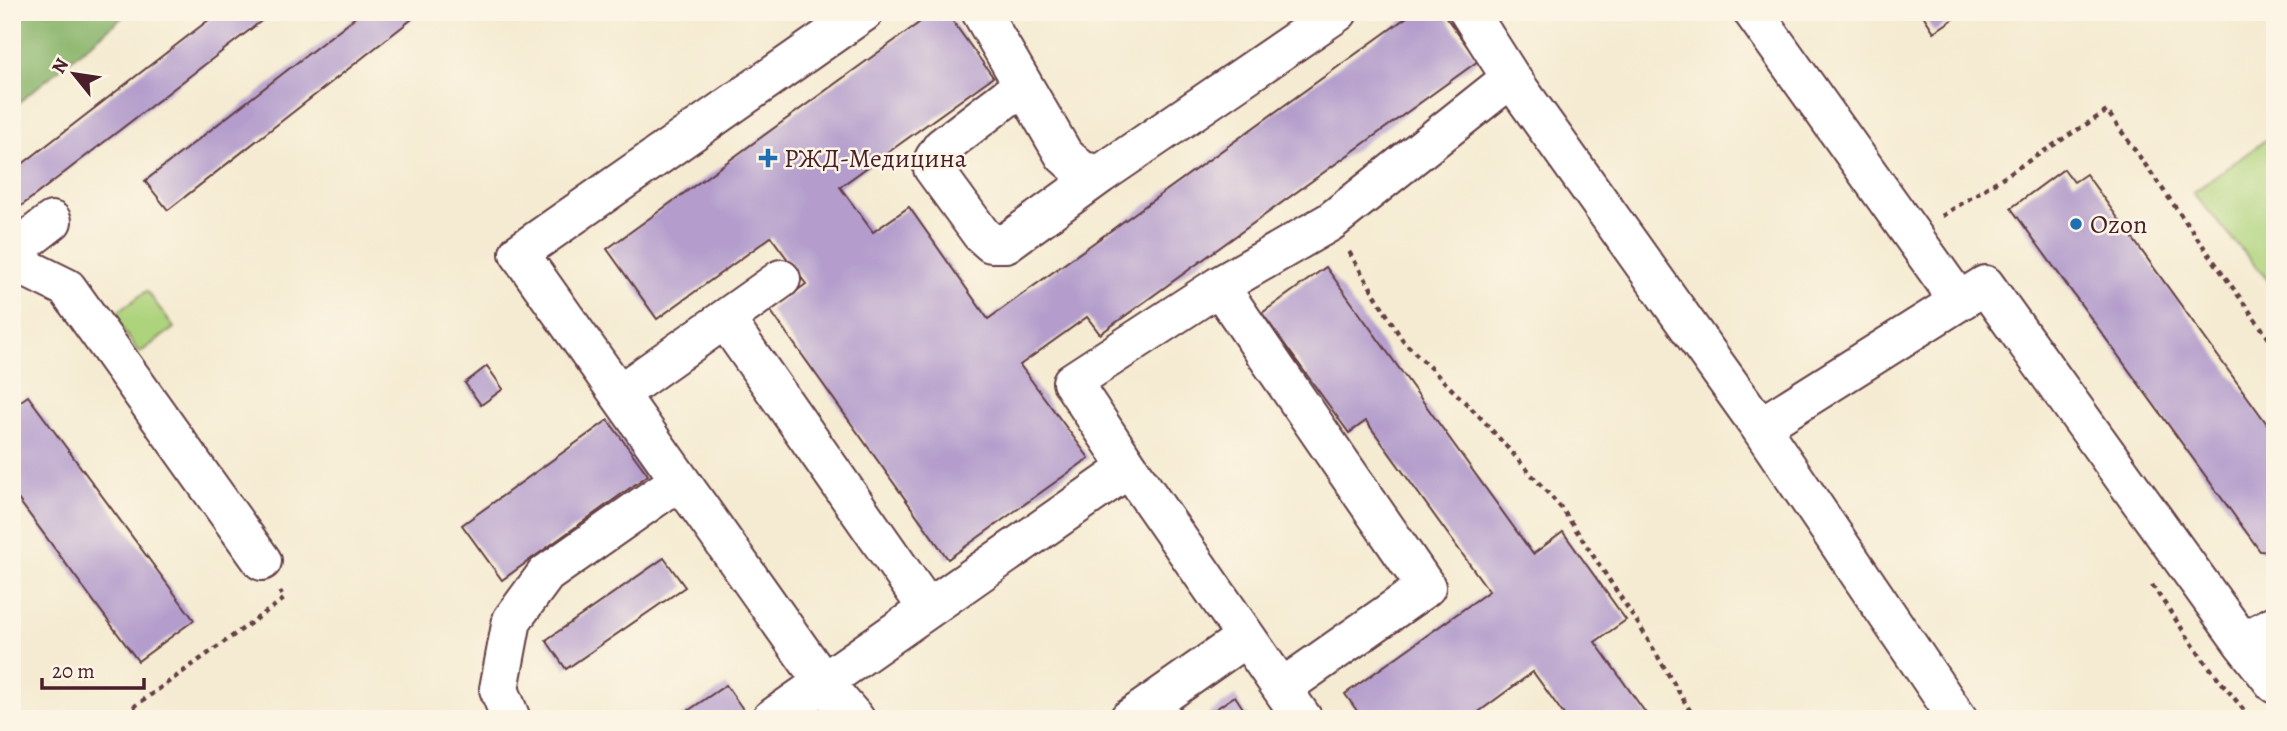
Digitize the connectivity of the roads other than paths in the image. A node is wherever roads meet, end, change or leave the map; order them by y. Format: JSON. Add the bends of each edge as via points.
{"nodes":[{"id":1,"x":863,"y":12,"type":"edge"},
{"id":2,"x":981,"y":12,"type":"edge"},
{"id":3,"x":1338,"y":12,"type":"edge"},
{"id":4,"x":1469,"y":12,"type":"edge"},
{"id":5,"x":1753,"y":12,"type":"edge"},
{"id":6,"x":1511,"y":78,"type":"junction"},
{"id":7,"x":1023,"y":85,"type":"junction"},
{"id":8,"x":1101,"y":174,"type":"junction"},
{"id":9,"x":52,"y":221,"type":"dead end"},
{"id":10,"x":12,"y":252,"type":"edge"},
{"id":11,"x":12,"y":261,"type":"edge"},
{"id":12,"x":781,"y":279,"type":"dead end"},
{"id":13,"x":1219,"y":286,"type":"junction"},
{"id":14,"x":1959,"y":301,"type":"junction"},
{"id":15,"x":725,"y":319,"type":"junction"},
{"id":16,"x":619,"y":394,"type":"junction"},
{"id":17,"x":1760,"y":427,"type":"junction"},
{"id":18,"x":1129,"y":468,"type":"junction"},
{"id":19,"x":680,"y":480,"type":"junction"},
{"id":20,"x":262,"y":561,"type":"road end"},
{"id":21,"x":928,"y":609,"type":"junction"},
{"id":22,"x":2258,"y":634,"type":"edge"},
{"id":23,"x":1246,"y":637,"type":"junction"},
{"id":24,"x":823,"y":682,"type":"junction"},
{"id":25,"x":2275,"y":684,"type":"edge"},
{"id":26,"x":1282,"y":688,"type":"junction"},
{"id":27,"x":511,"y":719,"type":"edge"},
{"id":28,"x":771,"y":719,"type":"edge"},
{"id":29,"x":855,"y":719,"type":"edge"},
{"id":30,"x":1129,"y":719,"type":"edge"},
{"id":31,"x":1303,"y":719,"type":"edge"},
{"id":32,"x":1958,"y":719,"type":"edge"}],
"edges":[{"from":1,"to":16,"type":"lane","via":[[519,253]]},
{"from":2,"to":7,"type":"lane"},
{"from":3,"to":8,"type":"lane"},
{"from":4,"to":6,"type":"lane"},
{"from":5,"to":14,"type":"lane"},
{"from":6,"to":13,"type":"lane","via":[[1330,222]]},
{"from":6,"to":17,"type":"lane"},
{"from":7,"to":8,"type":"lane","via":[[1064,155],[1082,172]]},
{"from":7,"to":8,"type":"lane","via":[[942,147],[934,159],[933,167],[981,234],[991,243],[1006,243]]},
{"from":9,"to":10,"type":"lane"},
{"from":11,"to":20,"type":"lane","via":[[67,288]]},
{"from":12,"to":15,"type":"lane"},
{"from":13,"to":18,"type":"lane","via":[[1072,382]]},
{"from":13,"to":26,"type":"lane","via":[[1426,587]]},
{"from":14,"to":17,"type":"lane"},
{"from":14,"to":22,"type":"lane","via":[[1984,285]]},
{"from":15,"to":16,"type":"lane"},
{"from":15,"to":21,"type":"lane"},
{"from":16,"to":19,"type":"lane"},
{"from":17,"to":32,"type":"lane"},
{"from":18,"to":21,"type":"lane"},
{"from":18,"to":23,"type":"lane"},
{"from":19,"to":24,"type":"lane"},
{"from":19,"to":27,"type":"lane","via":[[546,574],[512,620],[499,689]]},
{"from":21,"to":24,"type":"lane"},
{"from":22,"to":25,"type":"lane"},
{"from":23,"to":26,"type":"lane"},
{"from":23,"to":30,"type":"lane"},
{"from":24,"to":28,"type":"lane"},
{"from":24,"to":29,"type":"lane"},
{"from":26,"to":31,"type":"lane"}]}
